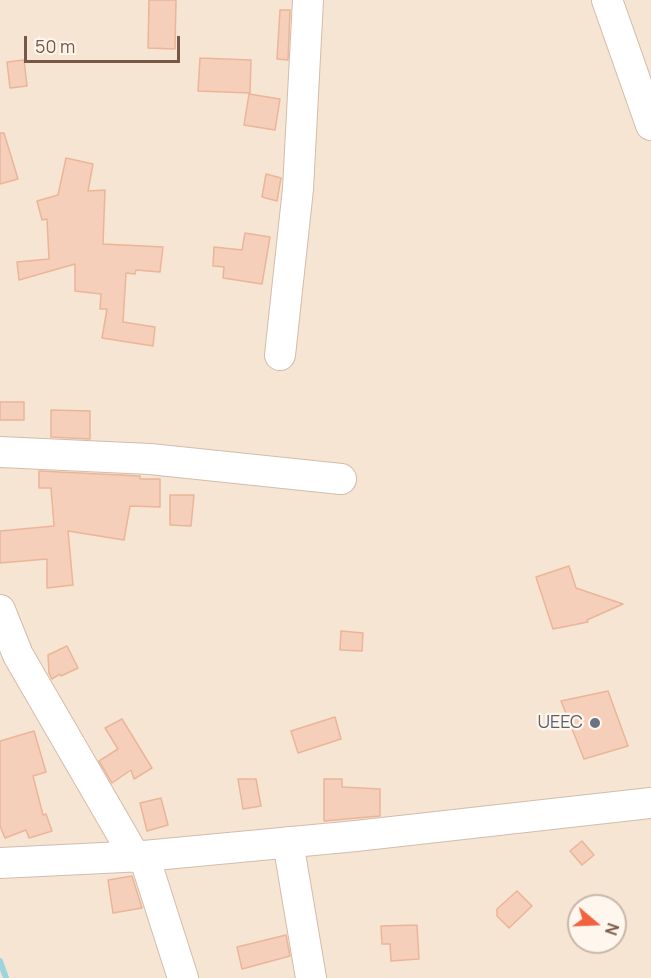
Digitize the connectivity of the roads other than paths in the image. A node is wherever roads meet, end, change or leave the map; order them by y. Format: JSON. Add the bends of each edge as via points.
{"nodes":[{"id":1,"x":308,"y":0,"type":"edge"},
{"id":2,"x":607,"y":0,"type":"edge"},
{"id":3,"x":651,"y":125,"type":"edge"},
{"id":4,"x":280,"y":355,"type":"dead end"},
{"id":5,"x":0,"y":452,"type":"edge"},
{"id":6,"x":341,"y":479,"type":"dead end"},
{"id":7,"x":0,"y":610,"type":"edge"},
{"id":8,"x":651,"y":803,"type":"edge"},
{"id":9,"x":288,"y":842,"type":"junction"},
{"id":10,"x":140,"y":856,"type":"junction"},
{"id":11,"x":0,"y":863,"type":"edge"},
{"id":12,"x":183,"y":978,"type":"edge"},
{"id":13,"x":311,"y":978,"type":"edge"}],
"edges":[{"from":1,"to":4,"type":"street","via":[[298,189]]},
{"from":2,"to":3,"type":"street"},
{"from":5,"to":6,"type":"street","via":[[150,459]]},
{"from":7,"to":10,"type":"street","via":[[18,655]]},
{"from":8,"to":9,"type":"street"},
{"from":9,"to":10,"type":"street"},
{"from":9,"to":13,"type":"street"},
{"from":10,"to":11,"type":"street"},
{"from":10,"to":12,"type":"street"}]}
